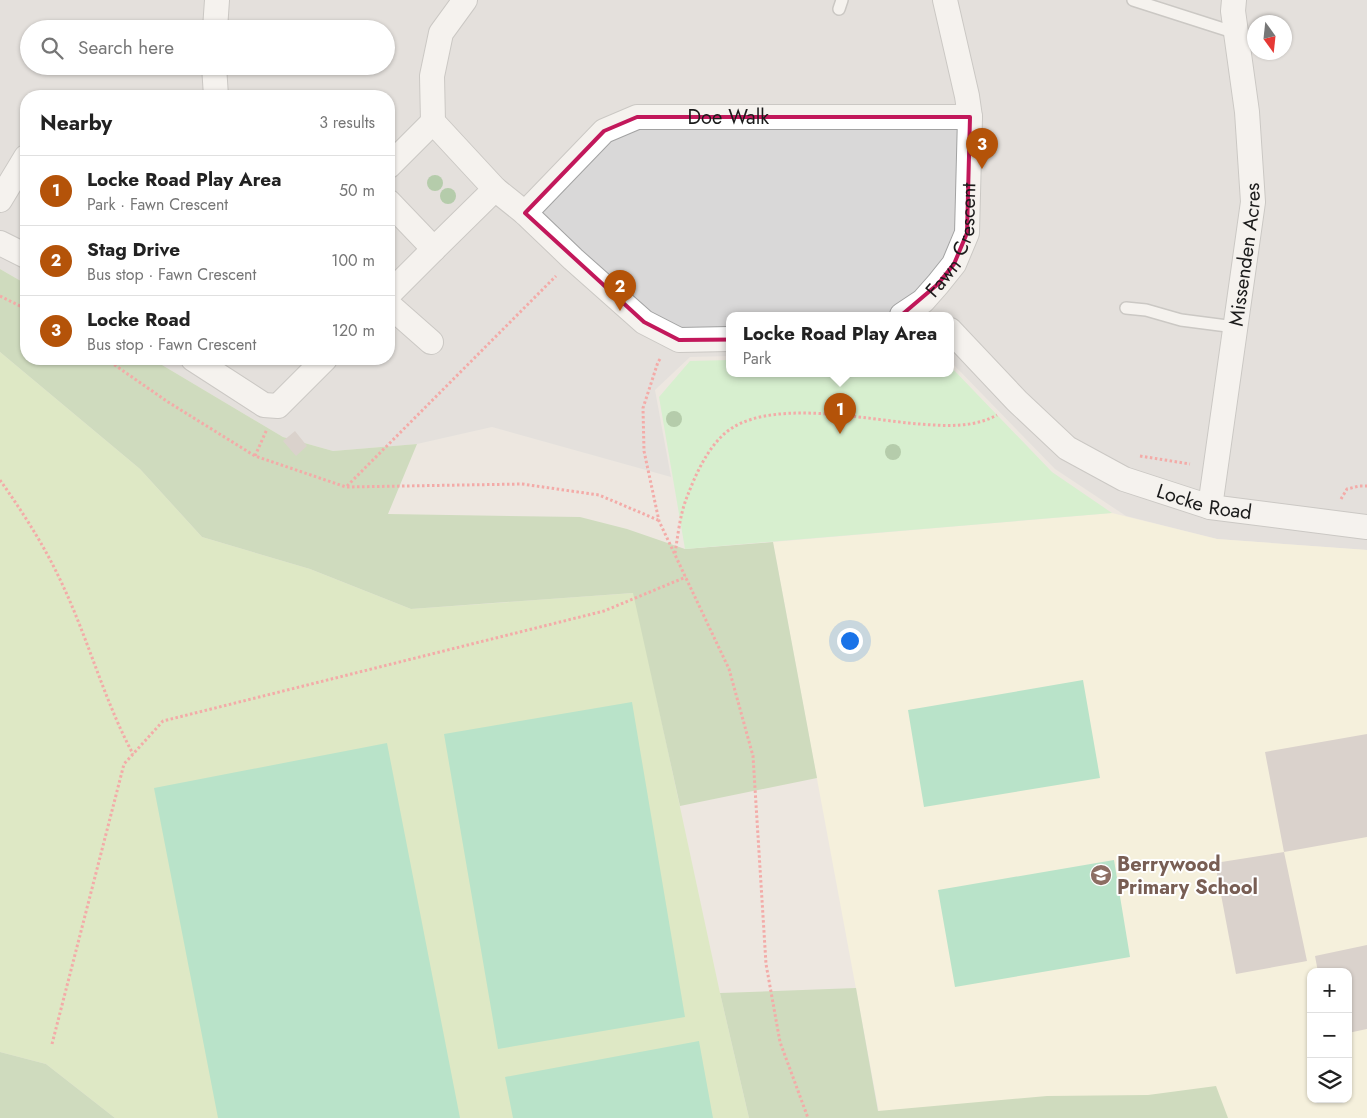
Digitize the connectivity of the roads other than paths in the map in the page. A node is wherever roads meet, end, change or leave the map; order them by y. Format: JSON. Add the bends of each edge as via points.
{"nodes":[{"id":1,"x":217,"y":0,"type":"edge"},
{"id":2,"x":465,"y":0,"type":"edge"},
{"id":3,"x":945,"y":0,"type":"edge"},
{"id":4,"x":1133,"y":0,"type":"edge"},
{"id":5,"x":1234,"y":0,"type":"edge"},
{"id":6,"x":216,"y":20,"type":"edge"},
{"id":7,"x":1236,"y":33,"type":"junction"},
{"id":8,"x":215,"y":75,"type":"edge"},
{"id":9,"x":216,"y":90,"type":"edge"},
{"id":10,"x":970,"y":118,"type":"junction"},
{"id":11,"x":433,"y":122,"type":"junction"},
{"id":12,"x":395,"y":160,"type":"edge"},
{"id":13,"x":20,"y":167,"type":"edge"},
{"id":14,"x":495,"y":189,"type":"junction"},
{"id":15,"x":0,"y":200,"type":"edge"},
{"id":16,"x":395,"y":208,"type":"edge"},
{"id":17,"x":525,"y":212,"type":"junction"},
{"id":18,"x":0,"y":243,"type":"edge"},
{"id":19,"x":434,"y":249,"type":"junction"},
{"id":20,"x":20,"y":253,"type":"edge"},
{"id":21,"x":395,"y":288,"type":"edge"},
{"id":22,"x":930,"y":308,"type":"edge"},
{"id":23,"x":1126,"y":308,"type":"dead end"},
{"id":24,"x":395,"y":310,"type":"edge"},
{"id":25,"x":914,"y":312,"type":"edge"},
{"id":26,"x":1235,"y":327,"type":"junction"},
{"id":27,"x":954,"y":334,"type":"edge"},
{"id":28,"x":726,"y":339,"type":"edge"},
{"id":29,"x":430,"y":342,"type":"dead end"},
{"id":30,"x":201,"y":365,"type":"edge"},
{"id":31,"x":319,"y":365,"type":"edge"},
{"id":32,"x":1210,"y":507,"type":"junction"},
{"id":33,"x":1367,"y":527,"type":"edge"}],
"edges":[{"from":1,"to":6,"type":"street"},
{"from":2,"to":11,"type":"street","via":[[441,34],[432,76]]},
{"from":3,"to":10,"type":"street","name":"Fawn Crescent"},
{"from":4,"to":7,"type":"lane"},
{"from":5,"to":7,"type":"street","name":"Missenden Acres"},
{"from":7,"to":26,"type":"street","name":"Missenden Acres","via":[[1247,112],[1253,202]]},
{"from":8,"to":9,"type":"street"},
{"from":10,"to":17,"type":"street","name":"Doe Walk","via":[[637,117],[604,131]]},
{"from":10,"to":22,"type":"street","name":"Fawn Crescent","via":[[967,233]]},
{"from":11,"to":12,"type":"street"},
{"from":11,"to":14,"type":"street"},
{"from":13,"to":15,"type":"street"},
{"from":14,"to":17,"type":"street"},
{"from":14,"to":19,"type":"street"},
{"from":16,"to":19,"type":"street"},
{"from":17,"to":28,"type":"street","via":[[644,322],[679,340]]},
{"from":18,"to":20,"type":"street"},
{"from":19,"to":21,"type":"street"},
{"from":22,"to":25,"type":"street","name":"Fawn Crescent"},
{"from":23,"to":26,"type":"lane"},
{"from":24,"to":29,"type":"street"},
{"from":26,"to":32,"type":"street","name":"Missenden Acres"},
{"from":27,"to":32,"type":"street","name":"Locke Road","via":[[1067,448],[1124,478]]},
{"from":30,"to":31,"type":"street","via":[[264,405],[278,406]]},
{"from":32,"to":33,"type":"street","name":"Locke Road"}]}
